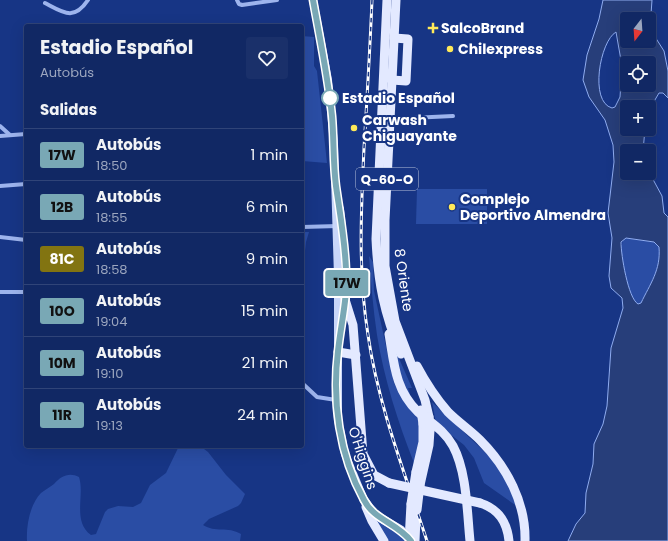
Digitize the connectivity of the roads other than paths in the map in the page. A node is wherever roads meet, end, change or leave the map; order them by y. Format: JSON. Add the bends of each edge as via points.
{"nodes":[{"id":1,"x":88,"y":0,"type":"edge"},
{"id":2,"x":278,"y":0,"type":"edge"},
{"id":3,"x":314,"y":0,"type":"edge"},
{"id":4,"x":387,"y":0,"type":"edge"},
{"id":5,"x":396,"y":0,"type":"edge"},
{"id":6,"x":238,"y":2,"type":"edge"},
{"id":7,"x":45,"y":3,"type":"dead end"},
{"id":8,"x":394,"y":38,"type":"junction"},
{"id":9,"x":383,"y":73,"type":"junction"},
{"id":10,"x":392,"y":80,"type":"junction"},
{"id":11,"x":453,"y":116,"type":"dead end"},
{"id":12,"x":390,"y":119,"type":"junction"},
{"id":13,"x":0,"y":126,"type":"edge"},
{"id":14,"x":24,"y":134,"type":"edge"},
{"id":15,"x":10,"y":135,"type":"junction"},
{"id":16,"x":0,"y":136,"type":"edge"},
{"id":17,"x":24,"y":184,"type":"edge"},
{"id":18,"x":0,"y":186,"type":"edge"},
{"id":19,"x":340,"y":226,"type":"junction"},
{"id":20,"x":304,"y":227,"type":"edge"},
{"id":21,"x":0,"y":237,"type":"edge"},
{"id":22,"x":24,"y":240,"type":"edge"},
{"id":23,"x":338,"y":277,"type":"junction"},
{"id":24,"x":0,"y":292,"type":"edge"},
{"id":25,"x":24,"y":292,"type":"edge"},
{"id":26,"x":346,"y":299,"type":"junction"},
{"id":27,"x":383,"y":305,"type":"junction"},
{"id":28,"x":400,"y":335,"type":"junction"},
{"id":29,"x":338,"y":352,"type":"junction"},
{"id":30,"x":356,"y":355,"type":"junction"},
{"id":31,"x":304,"y":385,"type":"edge"},
{"id":32,"x":336,"y":400,"type":"junction"},
{"id":33,"x":428,"y":424,"type":"junction"},
{"id":34,"x":364,"y":500,"type":"junction"},
{"id":35,"x":414,"y":507,"type":"junction"},
{"id":36,"x":384,"y":519,"type":"junction"},
{"id":37,"x":374,"y":526,"type":"junction"},
{"id":38,"x":401,"y":530,"type":"dead end"},
{"id":39,"x":384,"y":541,"type":"edge"},
{"id":40,"x":409,"y":541,"type":"edge"},
{"id":41,"x":416,"y":541,"type":"edge"},
{"id":42,"x":470,"y":541,"type":"edge"},
{"id":43,"x":509,"y":541,"type":"edge"},
{"id":44,"x":525,"y":541,"type":"edge"}],
"edges":[{"from":1,"to":7,"type":"street","via":[[80,10],[70,14]]},
{"from":2,"to":6,"type":"street","via":[[242,5]]},
{"from":3,"to":19,"type":"main road","name":"O'Higgins","via":[[329,91]]},
{"from":4,"to":9,"type":"main road","name":"8 Oriente","number":"Q-60-O"},
{"from":5,"to":8,"type":"main road","name":"8 Oriente","number":"Q-60-O"},
{"from":8,"to":10,"type":"main road","name":"8 Oriente","number":"Q-60-O"},
{"from":8,"to":10,"type":"main road","via":[[408,39],[406,80]]},
{"from":9,"to":10,"type":"main road"},
{"from":9,"to":27,"type":"main road","name":"8 Oriente","number":"Q-60-O","via":[[376,239]]},
{"from":10,"to":12,"type":"main road","name":"8 Oriente","number":"Q-60-O"},
{"from":11,"to":12,"type":"street"},
{"from":12,"to":28,"type":"main road","name":"8 Oriente","number":"Q-60-O","via":[[385,258],[390,299]]},
{"from":13,"to":15,"type":"street"},
{"from":14,"to":15,"type":"street"},
{"from":15,"to":16,"type":"street"},
{"from":17,"to":18,"type":"street"},
{"from":19,"to":20,"type":"street"},
{"from":19,"to":23,"type":"main road","name":"O'Higgins"},
{"from":19,"to":26,"type":"main road","name":"O'Higgins","via":[[347,276]]},
{"from":21,"to":22,"type":"street"},
{"from":23,"to":26,"type":"main road"},
{"from":23,"to":29,"type":"main road","name":"O'Higgins"},
{"from":24,"to":25,"type":"street"},
{"from":26,"to":29,"type":"main road","name":"O'Higgins"},
{"from":26,"to":30,"type":"main road","via":[[353,325]]},
{"from":27,"to":33,"type":"main road","name":"8 Oriente","number":"Q-60-O","bridge":true},
{"from":27,"to":42,"type":"main road","via":[[393,365],[401,389],[413,406],[445,434],[458,457],[463,476]]},
{"from":28,"to":33,"type":"main road","name":"8 Oriente","number":"Q-60-O","via":[[425,400]]},
{"from":28,"to":44,"type":"main road","via":[[439,401],[485,445],[505,471],[520,506]]},
{"from":29,"to":30,"type":"main road"},
{"from":29,"to":32,"type":"main road","name":"O'Higgins"},
{"from":30,"to":43,"type":"main road","bridge":true,"via":[[363,454],[374,475],[389,483],[480,503],[492,508],[500,515],[506,526]]},
{"from":31,"to":32,"type":"street","via":[[317,397]]},
{"from":32,"to":34,"type":"main road","name":"O'Higgins","via":[[342,444]]},
{"from":33,"to":35,"type":"main road","name":"8 Oriente","number":"Q-60-O","bridge":true,"via":[[417,468]]},
{"from":33,"to":35,"type":"main road","name":"8 Oriente","number":"Q-60-O","bridge":true,"via":[[429,445]]},
{"from":34,"to":36,"type":"main road","via":[[372,511]]},
{"from":34,"to":37,"type":"main road"},
{"from":35,"to":40,"type":"main road","number":"Q-60-O"},
{"from":35,"to":41,"type":"main road","number":"Q-60-O"},
{"from":36,"to":37,"type":"main road"},
{"from":36,"to":38,"type":"main road"},
{"from":37,"to":39,"type":"main road"}]}
